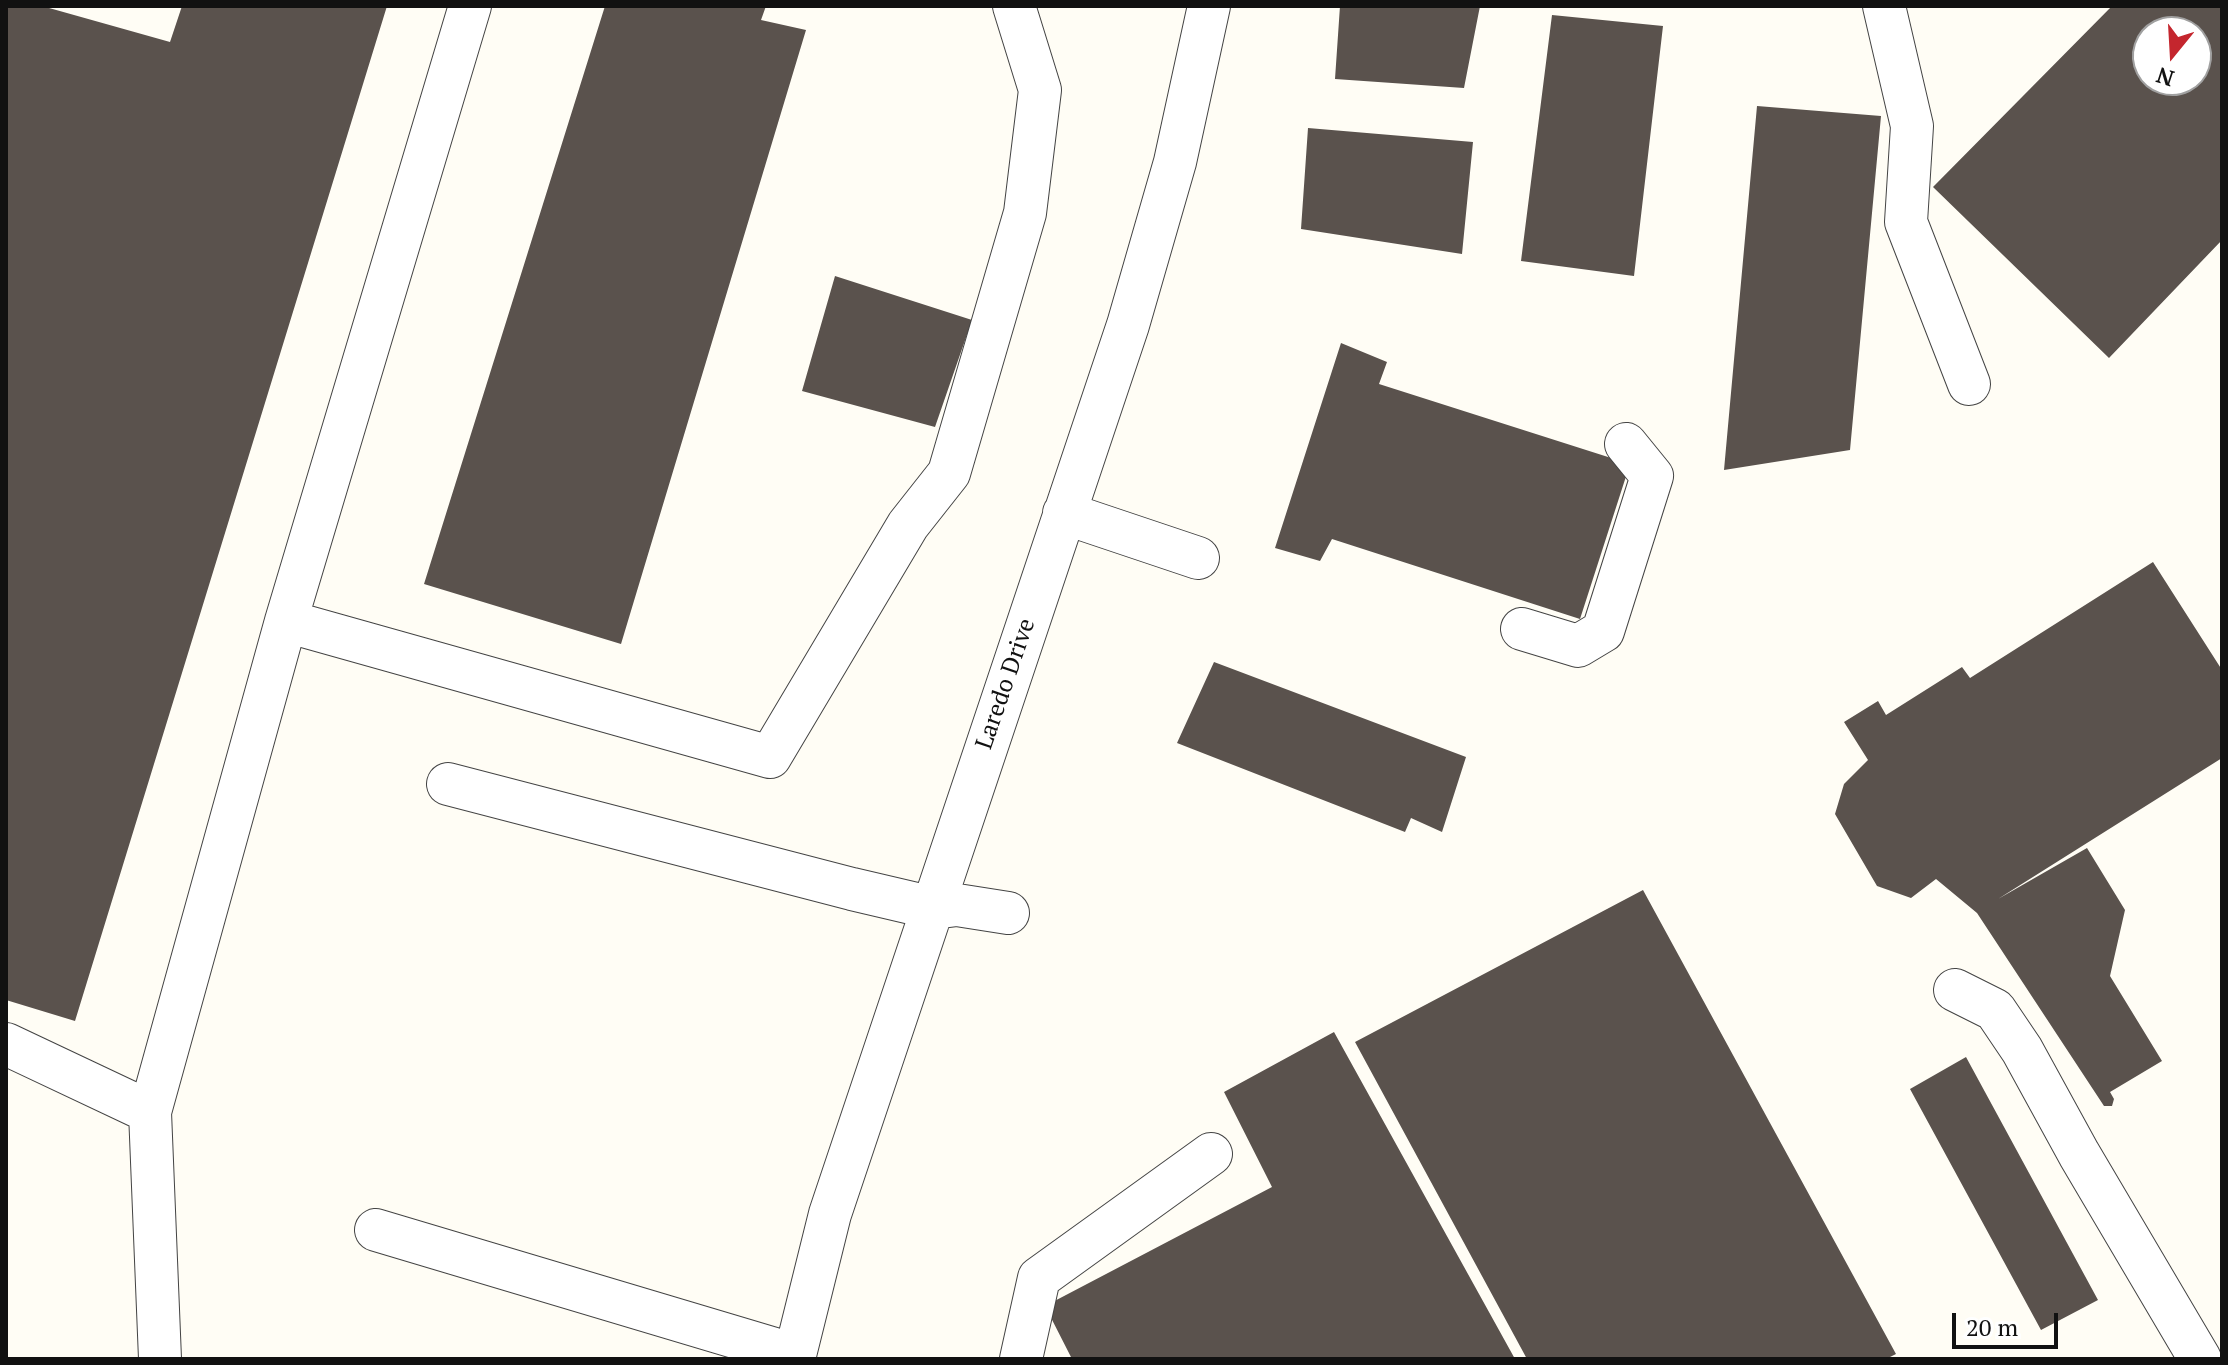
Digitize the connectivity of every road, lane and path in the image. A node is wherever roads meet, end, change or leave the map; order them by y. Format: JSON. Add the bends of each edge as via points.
{"nodes":[{"id":1,"x":470,"y":6,"type":"edge"},
{"id":2,"x":1014,"y":6,"type":"edge"},
{"id":3,"x":1209,"y":6,"type":"edge"},
{"id":4,"x":1884,"y":6,"type":"edge"},
{"id":5,"x":1969,"y":384,"type":"dead end"},
{"id":6,"x":1626,"y":444,"type":"dead end"},
{"id":7,"x":1064,"y":513,"type":"junction"},
{"id":8,"x":1198,"y":558,"type":"dead end"},
{"id":9,"x":286,"y":621,"type":"junction"},
{"id":10,"x":1522,"y":629,"type":"dead end"},
{"id":11,"x":448,"y":784,"type":"dead end"},
{"id":12,"x":933,"y":908,"type":"junction"},
{"id":13,"x":1008,"y":913,"type":"dead end"},
{"id":14,"x":1955,"y":990,"type":"dead end"},
{"id":15,"x":6,"y":1044,"type":"edge"},
{"id":16,"x":150,"y":1112,"type":"junction"},
{"id":17,"x":1211,"y":1154,"type":"dead end"},
{"id":18,"x":376,"y":1230,"type":"dead end"},
{"id":19,"x":794,"y":1357,"type":"edge"},
{"id":20,"x":160,"y":1359,"type":"edge"},
{"id":21,"x":1021,"y":1359,"type":"edge"},
{"id":22,"x":2200,"y":1359,"type":"edge"}],
"edges":[{"from":1,"to":9,"type":"street"},
{"from":2,"to":9,"type":"street","via":[[1040,90],[1025,213],[949,473],[900,538],[770,757]]},
{"from":3,"to":7,"type":"street","name":"Laredo Drive","via":[[1170,177],[1128,325]]},
{"from":4,"to":5,"type":"street","via":[[1912,126],[1906,222]]},
{"from":6,"to":10,"type":"street","via":[[1652,476],[1603,631],[1578,646]]},
{"from":7,"to":8,"type":"street"},
{"from":7,"to":12,"type":"street","name":"Laredo Drive"},
{"from":9,"to":16,"type":"street"},
{"from":11,"to":12,"type":"street"},
{"from":12,"to":13,"type":"street","via":[[957,905]]},
{"from":12,"to":19,"type":"street","name":"Laredo Drive","via":[[830,1214]]},
{"from":14,"to":22,"type":"street","via":[[1995,1010],[2015,1040]]},
{"from":15,"to":16,"type":"street"},
{"from":16,"to":20,"type":"street"},
{"from":17,"to":21,"type":"street","via":[[1039,1278]]},
{"from":18,"to":19,"type":"street"}]}
